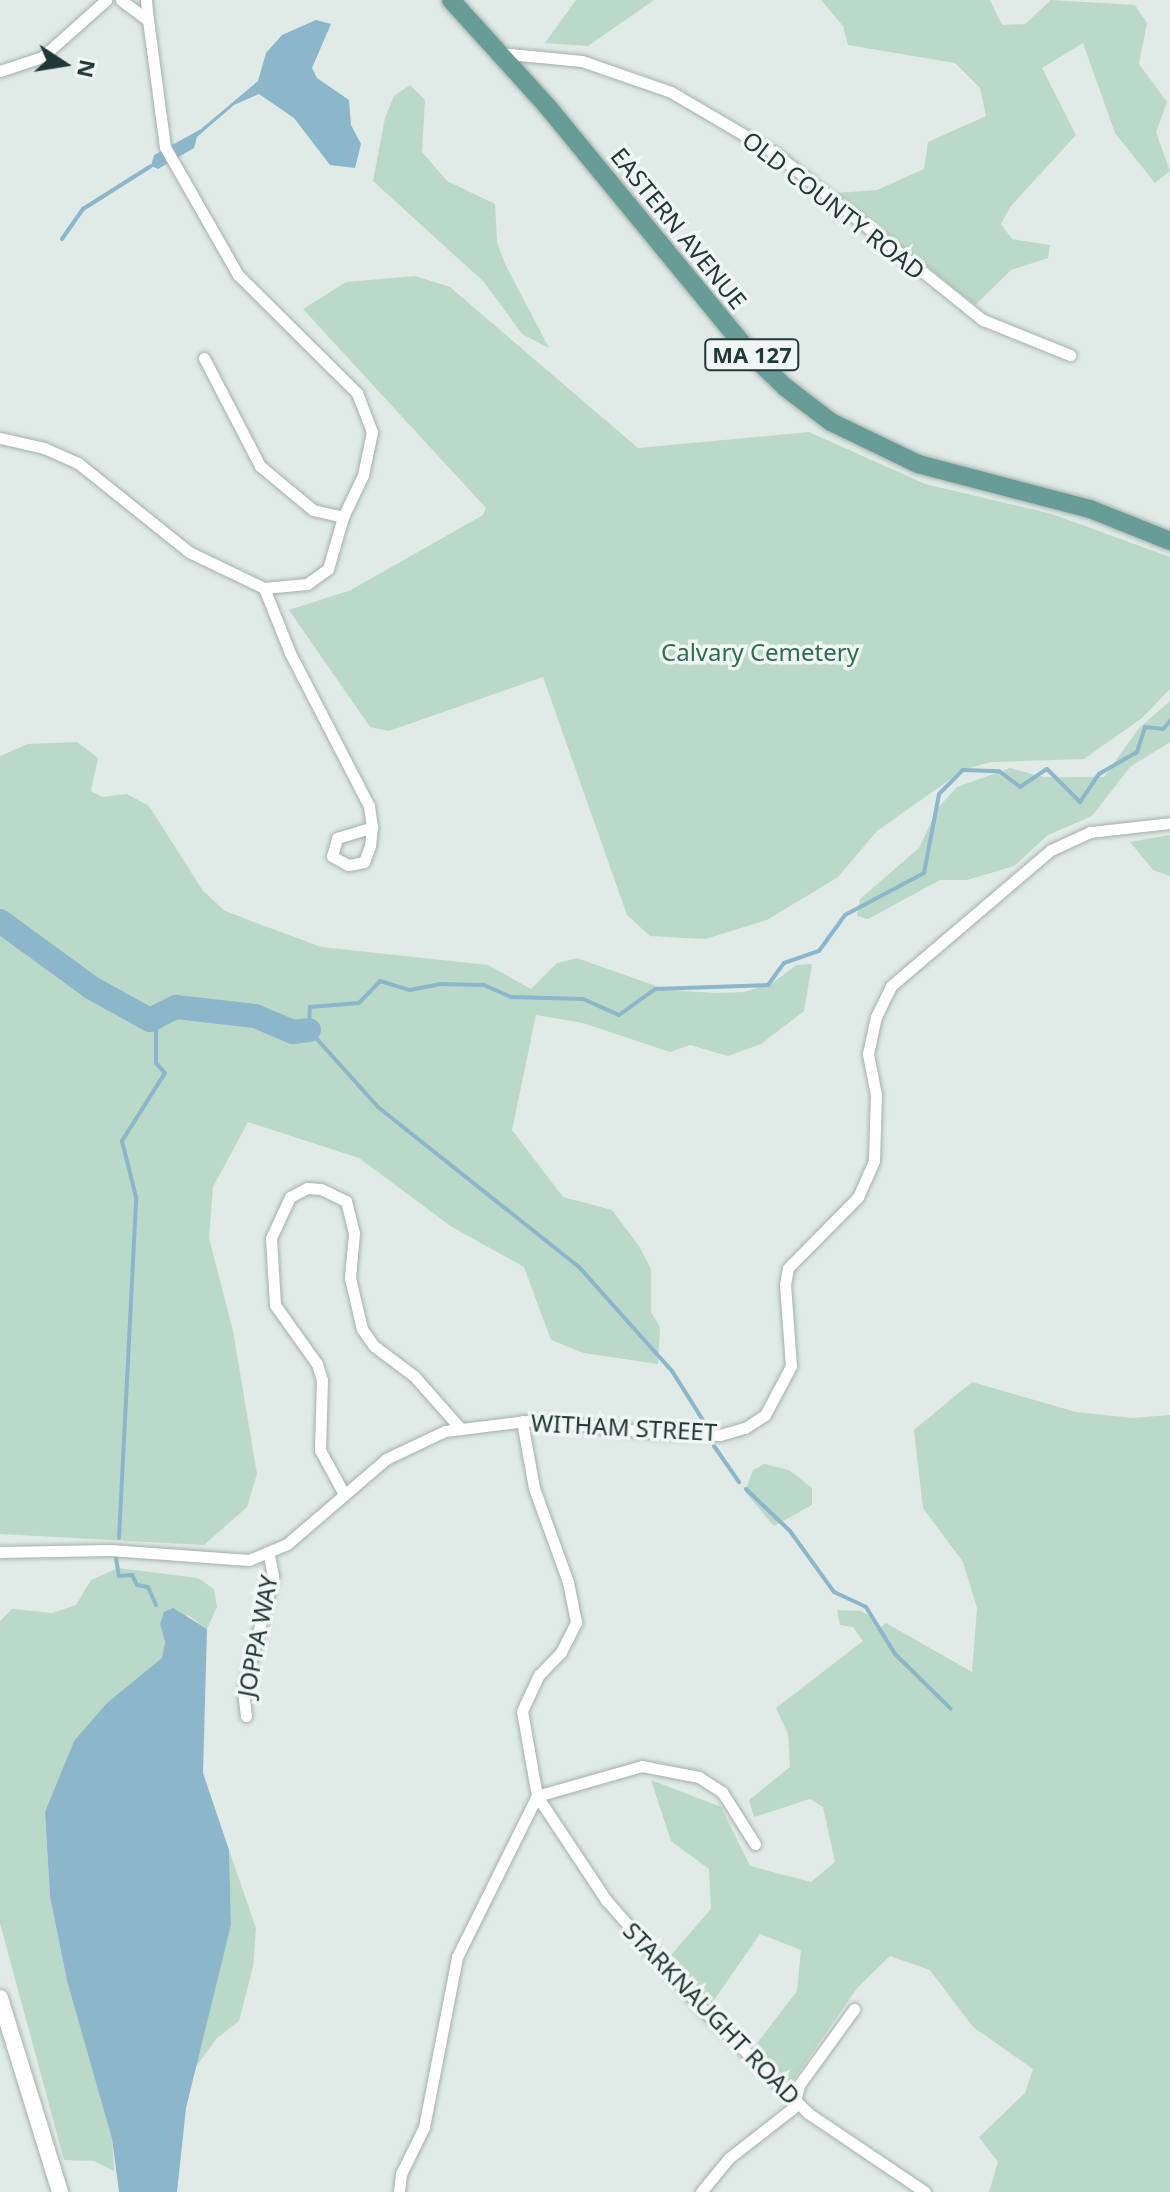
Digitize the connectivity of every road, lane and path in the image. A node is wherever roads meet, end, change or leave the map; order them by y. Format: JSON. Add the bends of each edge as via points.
{"nodes":[{"id":1,"x":106,"y":0,"type":"edge"},
{"id":2,"x":121,"y":0,"type":"edge"},
{"id":3,"x":451,"y":0,"type":"edge"},
{"id":4,"x":141,"y":3,"type":"edge"},
{"id":5,"x":499,"y":53,"type":"junction"},
{"id":6,"x":0,"y":71,"type":"edge"},
{"id":7,"x":1070,"y":355,"type":"dead end"},
{"id":8,"x":204,"y":358,"type":"dead end"},
{"id":9,"x":0,"y":438,"type":"edge"},
{"id":10,"x":343,"y":517,"type":"junction"},
{"id":11,"x":1170,"y":541,"type":"edge"},
{"id":12,"x":264,"y":588,"type":"junction"},
{"id":13,"x":1170,"y":823,"type":"edge"},
{"id":14,"x":372,"y":827,"type":"dead end"},
{"id":15,"x":522,"y":1421,"type":"junction"},
{"id":16,"x":460,"y":1428,"type":"junction"},
{"id":17,"x":344,"y":1494,"type":"junction"},
{"id":18,"x":0,"y":1552,"type":"edge"},
{"id":19,"x":269,"y":1555,"type":"junction"},
{"id":20,"x":246,"y":1716,"type":"dead end"},
{"id":21,"x":537,"y":1796,"type":"junction"},
{"id":22,"x":755,"y":1844,"type":"dead end"},
{"id":23,"x":0,"y":1998,"type":"edge"},
{"id":24,"x":854,"y":2009,"type":"dead end"},
{"id":25,"x":793,"y":2100,"type":"junction"},
{"id":26,"x":60,"y":2192,"type":"edge"},
{"id":27,"x":399,"y":2192,"type":"edge"},
{"id":28,"x":701,"y":2192,"type":"edge"},
{"id":29,"x":925,"y":2192,"type":"edge"}],
"edges":[{"from":1,"to":6,"type":"street","via":[[42,57]]},
{"from":2,"to":4,"type":"street"},
{"from":3,"to":5,"type":"main road","name":"EASTERN AVENUE","number":"MA 127"},
{"from":4,"to":10,"type":"street","via":[[148,20],[165,147],[173,162],[238,275],[338,372],[365,406],[372,432],[368,453]]},
{"from":5,"to":7,"type":"street","name":"OLD COUNTY ROAD","via":[[535,52],[582,61],[679,96],[775,153],[983,320]]},
{"from":5,"to":11,"type":"main road","name":"EASTERN AVENUE","number":"MA 127","via":[[750,353],[831,422],[918,464],[1090,509]]},
{"from":8,"to":10,"type":"street","via":[[260,466],[313,510]]},
{"from":9,"to":12,"type":"street","via":[[78,463],[189,552]]},
{"from":10,"to":12,"type":"street","via":[[328,569],[307,584]]},
{"from":12,"to":14,"type":"street","via":[[290,653],[365,796]]},
{"from":13,"to":15,"type":"street","name":"WITHAM STREET","via":[[1090,832],[1051,850],[891,986],[876,1017],[868,1054],[876,1095],[874,1161],[858,1197],[788,1268],[791,1366],[765,1415],[720,1435]]},
{"from":15,"to":16,"type":"street","name":"WITHAM STREET"},
{"from":15,"to":21,"type":"street","via":[[534,1488],[575,1609],[572,1635],[539,1675],[522,1711]]},
{"from":16,"to":17,"type":"street","name":"WITHAM STREET","via":[[386,1459]]},
{"from":16,"to":17,"type":"street","via":[[362,1329],[350,1278],[354,1233],[346,1201],[321,1189],[307,1188],[290,1197],[271,1238],[275,1305],[317,1364],[322,1380],[320,1450]]},
{"from":17,"to":19,"type":"street","name":"WITHAM STREET"},
{"from":18,"to":19,"type":"street","via":[[110,1550],[249,1560]]},
{"from":19,"to":20,"type":"street","name":"JOPPA WAY","via":[[273,1576],[243,1691]]},
{"from":21,"to":22,"type":"street","via":[[642,1766],[699,1777],[722,1792]]},
{"from":21,"to":25,"type":"street","name":"STARKNAUGHT ROAD","via":[[635,1935]]},
{"from":21,"to":27,"type":"street","via":[[457,1957],[424,2127],[401,2174]]},
{"from":23,"to":26,"type":"main road"},
{"from":24,"to":25,"type":"street"},
{"from":25,"to":28,"type":"street","via":[[793,2108],[729,2158]]},
{"from":25,"to":29,"type":"street","name":"STARKNAUGHT ROAD"}]}
